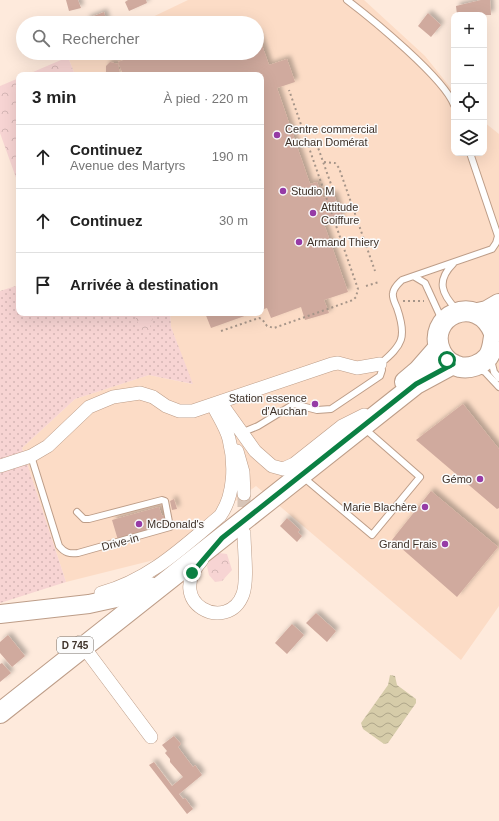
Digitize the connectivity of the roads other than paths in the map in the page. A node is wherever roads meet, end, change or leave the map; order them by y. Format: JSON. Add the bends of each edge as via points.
{"nodes":[{"id":1,"x":347,"y":0,"type":"edge"},
{"id":2,"x":451,"y":100,"type":"edge"},
{"id":3,"x":471,"y":156,"type":"edge"},
{"id":4,"x":455,"y":262,"type":"junction"},
{"id":5,"x":415,"y":277,"type":"junction"},
{"id":6,"x":499,"y":304,"type":"edge"},
{"id":7,"x":460,"y":316,"type":"junction"},
{"id":8,"x":495,"y":336,"type":"edge"},
{"id":9,"x":439,"y":347,"type":"junction"},
{"id":10,"x":380,"y":364,"type":"junction"},
{"id":11,"x":453,"y":364,"type":"junction"},
{"id":12,"x":473,"y":366,"type":"junction"},
{"id":13,"x":499,"y":378,"type":"edge"},
{"id":14,"x":499,"y":387,"type":"edge"},
{"id":15,"x":216,"y":404,"type":"junction"},
{"id":16,"x":364,"y":421,"type":"junction"},
{"id":17,"x":258,"y":426,"type":"junction"},
{"id":18,"x":242,"y":432,"type":"junction"},
{"id":19,"x":228,"y":438,"type":"junction"},
{"id":20,"x":252,"y":447,"type":"junction"},
{"id":21,"x":31,"y":456,"type":"junction"},
{"id":22,"x":0,"y":466,"type":"edge"},
{"id":23,"x":302,"y":476,"type":"junction"},
{"id":24,"x":244,"y":494,"type":"tunnel mouth"},
{"id":25,"x":77,"y":512,"type":"dead end"},
{"id":26,"x":244,"y":533,"type":"tunnel mouth"},
{"id":27,"x":222,"y":538,"type":"junction"},
{"id":28,"x":150,"y":586,"type":"junction"},
{"id":29,"x":0,"y":613,"type":"edge"},
{"id":30,"x":82,"y":645,"type":"junction"},
{"id":31,"x":0,"y":704,"type":"edge"},
{"id":32,"x":0,"y":714,"type":"edge"},
{"id":33,"x":151,"y":737,"type":"dead end"}],
"edges":[{"from":1,"to":2,"type":"lane","via":[[424,68],[444,88]]},
{"from":3,"to":4,"type":"lane","via":[[498,236],[492,249]]},
{"from":4,"to":5,"type":"lane"},
{"from":4,"to":7,"type":"lane","via":[[442,279],[447,299]]},
{"from":5,"to":7,"type":"lane","via":[[425,283],[433,297]]},
{"from":5,"to":10,"type":"lane","via":[[402,280],[393,292],[403,333],[397,349]]},
{"from":6,"to":7,"type":"main road","via":[[487,311]]},
{"from":7,"to":8,"type":"main road","via":[[488,322]]},
{"from":7,"to":9,"type":"main road","via":[[439,330]]},
{"from":8,"to":12,"type":"main road","via":[[484,361]]},
{"from":8,"to":13,"type":"lane","via":[[491,364]]},
{"from":9,"to":11,"type":"main road","via":[[447,360]]},
{"from":9,"to":16,"type":"main road","number":"D 745","via":[[418,371]]},
{"from":10,"to":15,"type":"street","via":[[357,368],[332,364]]},
{"from":10,"to":17,"type":"lane","via":[[380,376],[331,409],[316,410],[294,404]]},
{"from":11,"to":12,"type":"main road","via":[[466,368]]},
{"from":11,"to":16,"type":"main road","number":"D 745","via":[[416,384]]},
{"from":12,"to":14,"type":"lane","via":[[485,372]]},
{"from":15,"to":18,"type":"street"},
{"from":15,"to":19,"type":"street"},
{"from":15,"to":21,"type":"street","via":[[193,411],[179,411],[154,397],[140,393],[113,397],[89,407],[48,446]]},
{"from":16,"to":20,"type":"street","via":[[342,426],[294,464],[283,469],[266,462]]},
{"from":16,"to":23,"type":"main road","number":"D 745"},
{"from":16,"to":23,"type":"lane","via":[[420,477],[372,536]]},
{"from":16,"to":28,"type":"main road","number":"D 745"},
{"from":17,"to":18,"type":"lane"},
{"from":17,"to":20,"type":"lane","via":[[252,433]]},
{"from":18,"to":19,"type":"lane"},
{"from":18,"to":20,"type":"street"},
{"from":19,"to":24,"type":"street","via":[[239,455]]},
{"from":19,"to":29,"type":"street","via":[[233,462],[227,507],[220,516],[159,566],[115,589],[72,600],[31,603]]},
{"from":21,"to":22,"type":"street"},
{"from":21,"to":25,"type":"lane","name":"Drive-in","via":[[59,546],[63,551],[70,554],[78,553],[170,527],[167,509],[162,500],[89,519],[84,519]]},
{"from":23,"to":27,"type":"main road","number":"D 745"},
{"from":26,"to":27,"type":"street","via":[[243,594],[232,608],[214,614],[198,606],[189,587],[192,573],[198,564]]},
{"from":27,"to":30,"type":"main road","number":"D 745"},
{"from":28,"to":29,"type":"main road","via":[[121,597],[89,604]]},
{"from":28,"to":30,"type":"main road","number":"D 745"},
{"from":30,"to":31,"type":"main road","number":"D 745"},
{"from":30,"to":32,"type":"main road","number":"D 745"},
{"from":30,"to":33,"type":"street"}]}
